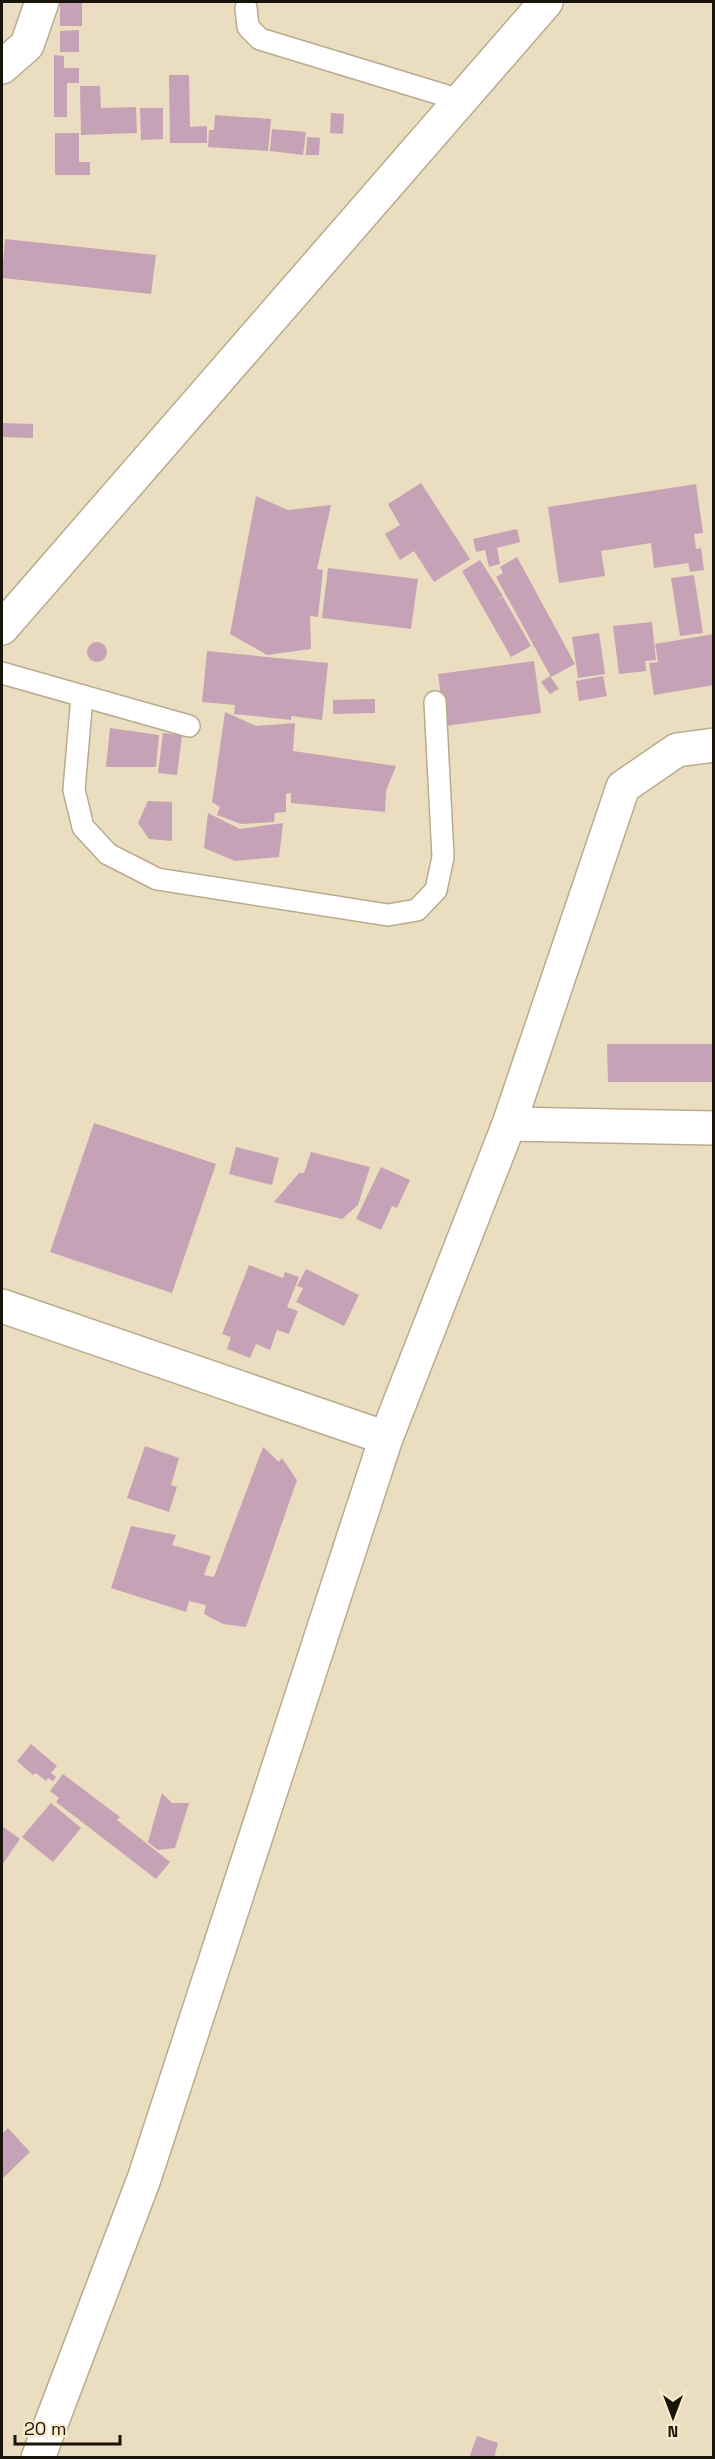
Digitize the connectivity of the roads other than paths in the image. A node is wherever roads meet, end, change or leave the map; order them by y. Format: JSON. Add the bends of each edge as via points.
{"nodes":[{"id":1,"x":42,"y":2,"type":"edge"},
{"id":2,"x":546,"y":2,"type":"edge"},
{"id":3,"x":246,"y":8,"type":"dead end"},
{"id":4,"x":2,"y":67,"type":"edge"},
{"id":5,"x":460,"y":100,"type":"junction"},
{"id":6,"x":2,"y":627,"type":"edge"},
{"id":7,"x":2,"y":673,"type":"edge"},
{"id":8,"x":82,"y":696,"type":"junction"},
{"id":9,"x":435,"y":702,"type":"dead end"},
{"id":10,"x":189,"y":726,"type":"dead end"},
{"id":11,"x":714,"y":745,"type":"edge"},
{"id":12,"x":509,"y":1124,"type":"junction"},
{"id":13,"x":714,"y":1128,"type":"edge"},
{"id":14,"x":2,"y":1306,"type":"edge"},
{"id":15,"x":386,"y":1438,"type":"junction"},
{"id":16,"x":38,"y":2457,"type":"edge"}],
"edges":[{"from":1,"to":4,"type":"street","via":[[27,45]]},
{"from":2,"to":5,"type":"street"},
{"from":3,"to":5,"type":"lane","via":[[248,27],[260,39]]},
{"from":5,"to":6,"type":"street"},
{"from":7,"to":8,"type":"lane"},
{"from":8,"to":9,"type":"lane","via":[[74,790],[83,827],[108,854],[157,879],[388,915],[417,910],[436,890],[441,868]]},
{"from":8,"to":10,"type":"lane"},
{"from":11,"to":12,"type":"street","via":[[677,750],[623,788]]},
{"from":12,"to":13,"type":"street"},
{"from":12,"to":15,"type":"street"},
{"from":14,"to":15,"type":"street"},
{"from":15,"to":16,"type":"street","via":[[144,2179]]}]}
